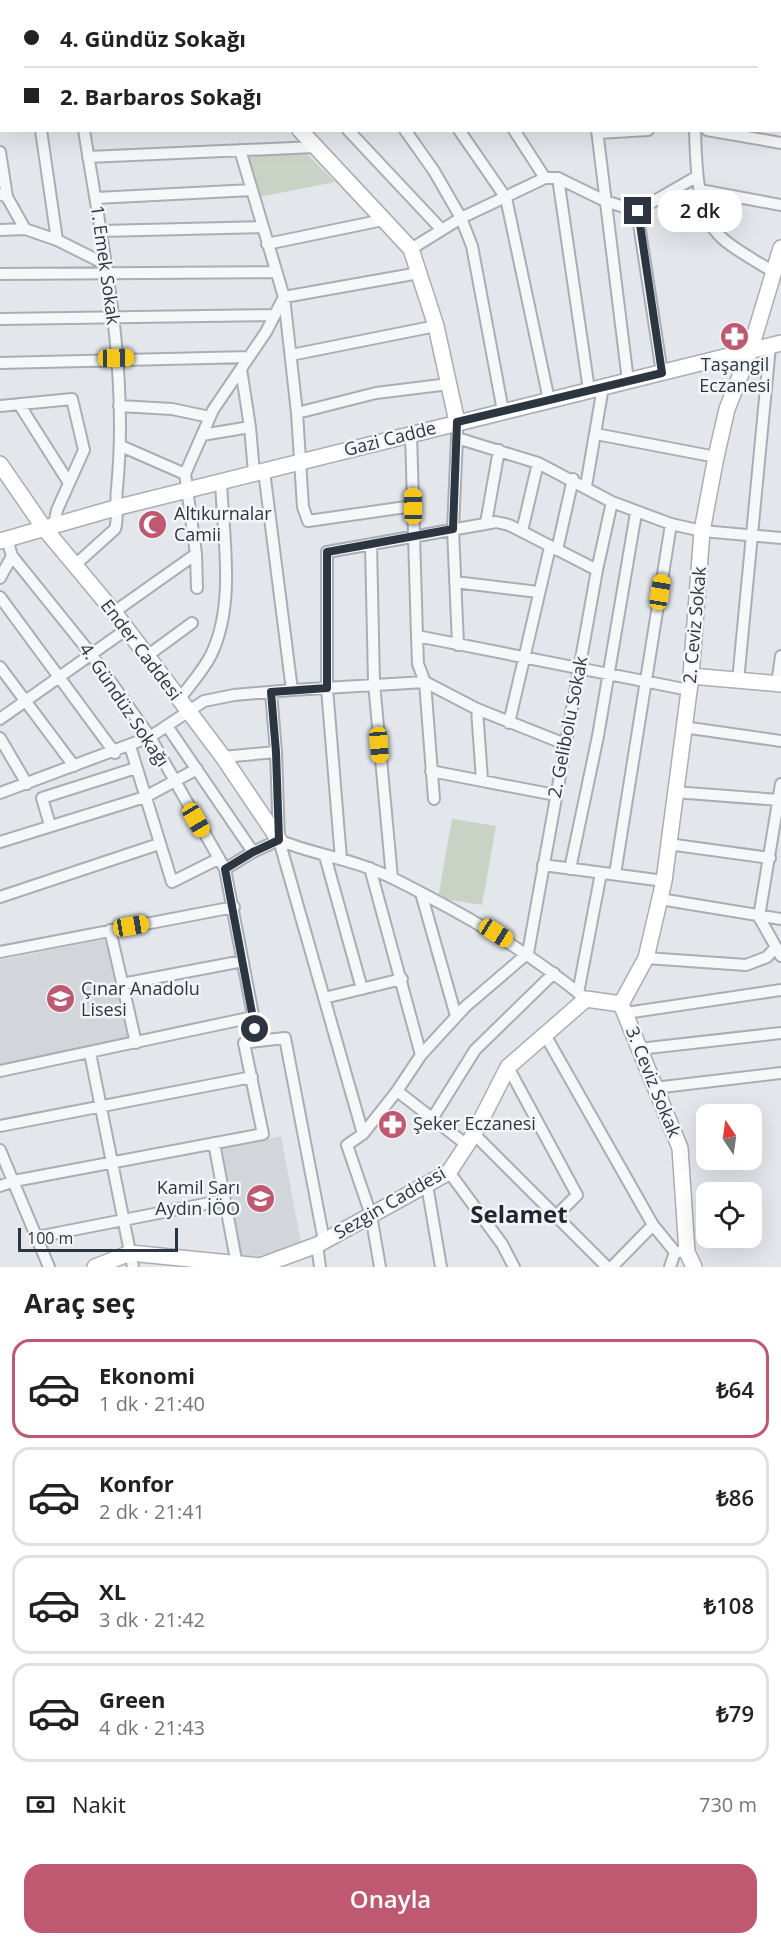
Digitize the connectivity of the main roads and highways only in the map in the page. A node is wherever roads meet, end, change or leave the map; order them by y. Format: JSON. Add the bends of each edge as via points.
{"nodes":[{"id":1,"x":303,"y":132,"type":"edge"},
{"id":2,"x":781,"y":248,"type":"edge"},
{"id":3,"x":776,"y":344,"type":"edge"},
{"id":4,"x":750,"y":351,"type":"junction"},
{"id":5,"x":457,"y":422,"type":"junction"},
{"id":6,"x":0,"y":464,"type":"edge"},
{"id":7,"x":5,"y":477,"type":"edge"},
{"id":8,"x":49,"y":526,"type":"junction"},
{"id":9,"x":3,"y":540,"type":"edge"},
{"id":10,"x":690,"y":683,"type":"junction"},
{"id":11,"x":779,"y":684,"type":"edge"},
{"id":12,"x":279,"y":840,"type":"road end"},
{"id":13,"x":624,"y":1008,"type":"junction"},
{"id":14,"x":131,"y":1260,"type":"edge"},
{"id":15,"x":260,"y":1266,"type":"edge"},
{"id":16,"x":94,"y":1267,"type":"edge"},
{"id":17,"x":694,"y":1267,"type":"edge"}],
"edges":[{"from":1,"to":5,"type":"main road","via":[[411,249],[436,326]]},
{"from":2,"to":4,"type":"main road","name":"2. Ceviz Sokak"},
{"from":3,"to":4,"type":"main road","name":"Gazi Cadde"},
{"from":4,"to":5,"type":"main road","name":"Gazi Cadde"},
{"from":4,"to":10,"type":"main road","name":"2. Ceviz Sokak","via":[[727,409],[702,531]]},
{"from":5,"to":8,"type":"main road","name":"Gazi Cadde"},
{"from":6,"to":7,"type":"main road","name":"Ender Caddesi"},
{"from":7,"to":8,"type":"main road","name":"Ender Caddesi"},
{"from":8,"to":9,"type":"main road","name":"Gazi Cadde"},
{"from":8,"to":12,"type":"main road","name":"Ender Caddesi","via":[[223,758]]},
{"from":10,"to":11,"type":"main road"},
{"from":10,"to":13,"type":"main road","name":"2. Ceviz Sokak","via":[[664,881],[646,958]]},
{"from":13,"to":15,"type":"main road","name":"Sezgin Caddesi","via":[[582,996],[508,1067],[449,1172],[320,1243]]},
{"from":13,"to":17,"type":"main road","name":"3. Ceviz Sokak","via":[[680,1148],[681,1252]]},
{"from":14,"to":15,"type":"main road"},
{"from":14,"to":16,"type":"main road"}]}
